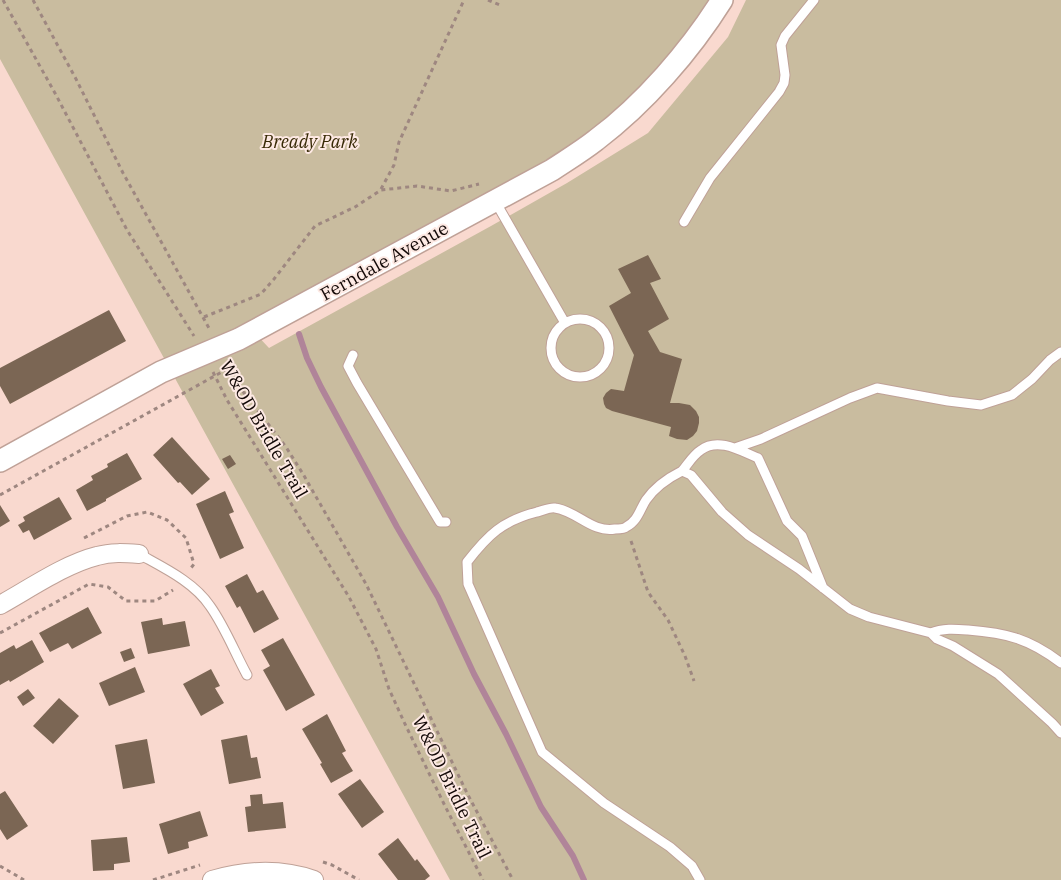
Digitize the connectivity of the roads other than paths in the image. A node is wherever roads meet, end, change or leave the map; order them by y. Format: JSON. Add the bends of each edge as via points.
{"nodes":[{"id":1,"x":722,"y":0,"type":"edge"},
{"id":2,"x":814,"y":0,"type":"edge"},
{"id":3,"x":495,"y":201,"type":"junction"},
{"id":4,"x":684,"y":222,"type":"dead end"},
{"id":5,"x":565,"y":323,"type":"junction"},
{"id":6,"x":1061,"y":352,"type":"edge"},
{"id":7,"x":353,"y":355,"type":"dead end"},
{"id":8,"x":735,"y":448,"type":"junction"},
{"id":9,"x":0,"y":461,"type":"edge"},
{"id":10,"x":682,"y":471,"type":"junction"},
{"id":11,"x":446,"y":522,"type":"dead end"},
{"id":12,"x":139,"y":554,"type":"joint"},
{"id":13,"x":823,"y":588,"type":"junction"},
{"id":14,"x":0,"y":605,"type":"edge"},
{"id":15,"x":930,"y":633,"type":"junction"},
{"id":16,"x":1061,"y":663,"type":"edge"},
{"id":17,"x":247,"y":675,"type":"dead end"},
{"id":18,"x":1061,"y":733,"type":"edge"},
{"id":19,"x":212,"y":880,"type":"edge"},
{"id":20,"x":314,"y":880,"type":"edge"},
{"id":21,"x":700,"y":880,"type":"edge"}],
"edges":[{"from":1,"to":3,"type":"street","name":"Ferndale Avenue","via":[[676,63],[635,107],[597,140],[552,170]]},
{"from":2,"to":4,"type":"lane","via":[[781,45],[784,83],[710,178]]},
{"from":3,"to":5,"type":"lane"},
{"from":3,"to":9,"type":"street","name":"Ferndale Avenue","via":[[239,339],[161,372]]},
{"from":5,"to":5,"type":"lane","via":[[553,338],[552,357],[563,372],[581,378],[591,376],[605,364],[609,354],[606,336],[601,328],[584,319]]},
{"from":6,"to":8,"type":"lane","via":[[1012,394],[981,405],[878,388]]},
{"from":7,"to":11,"type":"lane","via":[[348,366],[361,391],[440,522]]},
{"from":8,"to":10,"type":"lane","via":[[716,444],[708,446],[700,450]]},
{"from":8,"to":13,"type":"lane","via":[[758,458],[787,521],[802,536]]},
{"from":10,"to":13,"type":"lane","via":[[690,475],[748,536]]},
{"from":10,"to":21,"type":"lane","via":[[655,488],[638,517],[626,528],[595,528],[554,507],[509,521],[482,542],[467,562],[468,584],[542,752],[604,803],[670,847],[692,866]]},
{"from":12,"to":14,"type":"street","via":[[98,555],[77,562]]},
{"from":12,"to":17,"type":"lane","via":[[179,577],[210,606]]},
{"from":13,"to":15,"type":"lane","via":[[850,609],[869,617]]},
{"from":15,"to":16,"type":"lane","via":[[948,628],[1006,634],[1036,646]]},
{"from":15,"to":18,"type":"lane","via":[[998,674]]},
{"from":19,"to":20,"type":"street","via":[[264,871]]}]}
